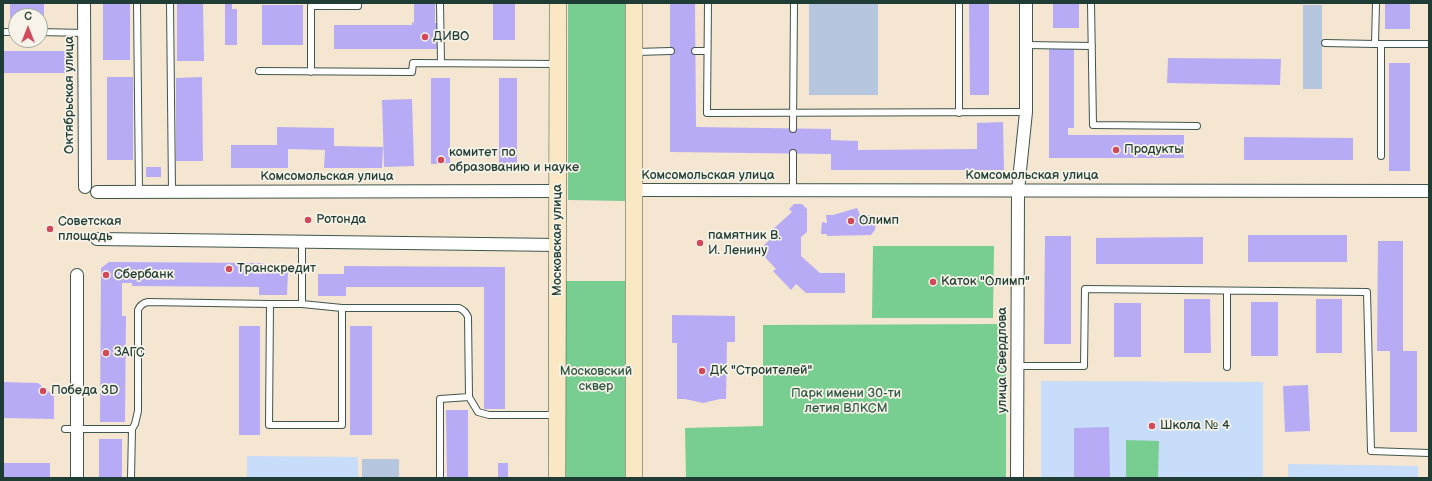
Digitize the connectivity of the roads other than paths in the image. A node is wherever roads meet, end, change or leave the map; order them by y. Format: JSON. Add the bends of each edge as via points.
{"nodes":[{"id":1,"x":84,"y":3,"type":"edge"},
{"id":2,"x":137,"y":3,"type":"edge"},
{"id":3,"x":170,"y":3,"type":"edge"},
{"id":4,"x":358,"y":3,"type":"edge"},
{"id":5,"x":440,"y":3,"type":"edge"},
{"id":6,"x":558,"y":3,"type":"edge"},
{"id":7,"x":634,"y":3,"type":"edge"},
{"id":8,"x":708,"y":3,"type":"edge"},
{"id":9,"x":794,"y":3,"type":"edge"},
{"id":10,"x":959,"y":3,"type":"edge"},
{"id":11,"x":1026,"y":3,"type":"edge"},
{"id":12,"x":1091,"y":3,"type":"edge"},
{"id":13,"x":1376,"y":3,"type":"edge"},
{"id":14,"x":48,"y":32,"type":"edge"},
{"id":15,"x":84,"y":33,"type":"junction"},
{"id":16,"x":1325,"y":44,"type":"dead end"},
{"id":17,"x":1378,"y":44,"type":"junction"},
{"id":18,"x":1429,"y":44,"type":"edge"},
{"id":19,"x":1026,"y":45,"type":"junction"},
{"id":20,"x":1092,"y":46,"type":"junction"},
{"id":21,"x":695,"y":51,"type":"dead end"},
{"id":22,"x":707,"y":51,"type":"junction"},
{"id":23,"x":634,"y":52,"type":"junction"},
{"id":24,"x":671,"y":52,"type":"dead end"},
{"id":25,"x":441,"y":63,"type":"junction"},
{"id":26,"x":558,"y":64,"type":"junction"},
{"id":27,"x":259,"y":71,"type":"dead end"},
{"id":28,"x":311,"y":72,"type":"junction"},
{"id":29,"x":1026,"y":112,"type":"junction"},
{"id":30,"x":793,"y":113,"type":"junction"},
{"id":31,"x":959,"y":113,"type":"junction"},
{"id":32,"x":1197,"y":126,"type":"dead end"},
{"id":33,"x":793,"y":129,"type":"dead end"},
{"id":34,"x":793,"y":154,"type":"dead end"},
{"id":35,"x":1381,"y":156,"type":"dead end"},
{"id":36,"x":85,"y":187,"type":"dead end"},
{"id":37,"x":634,"y":190,"type":"junction"},
{"id":38,"x":792,"y":190,"type":"junction"},
{"id":39,"x":1018,"y":190,"type":"junction"},
{"id":40,"x":558,"y":191,"type":"junction"},
{"id":41,"x":1429,"y":191,"type":"edge"},
{"id":42,"x":97,"y":192,"type":"dead end"},
{"id":43,"x":139,"y":192,"type":"junction"},
{"id":44,"x":172,"y":192,"type":"junction"},
{"id":45,"x":98,"y":239,"type":"dead end"},
{"id":46,"x":302,"y":242,"type":"junction"},
{"id":47,"x":558,"y":245,"type":"junction"},
{"id":48,"x":77,"y":275,"type":"dead end"},
{"id":49,"x":1227,"y":291,"type":"junction"},
{"id":50,"x":270,"y":304,"type":"junction"},
{"id":51,"x":302,"y":304,"type":"junction"},
{"id":52,"x":342,"y":308,"type":"junction"},
{"id":53,"x":1017,"y":366,"type":"junction"},
{"id":54,"x":1227,"y":367,"type":"dead end"},
{"id":55,"x":469,"y":397,"type":"junction"},
{"id":56,"x":557,"y":415,"type":"junction"},
{"id":57,"x":71,"y":429,"type":"junction"},
{"id":58,"x":132,"y":429,"type":"junction"},
{"id":59,"x":1429,"y":453,"type":"edge"},
{"id":60,"x":77,"y":478,"type":"edge"},
{"id":61,"x":131,"y":478,"type":"edge"},
{"id":62,"x":440,"y":478,"type":"edge"},
{"id":63,"x":557,"y":478,"type":"edge"},
{"id":64,"x":634,"y":478,"type":"edge"},
{"id":65,"x":1017,"y":478,"type":"edge"}],
"edges":[{"from":1,"to":15,"type":"street","name":"Октябрьская улица"},
{"from":2,"to":43,"type":"lane"},
{"from":3,"to":44,"type":"lane"},
{"from":4,"to":28,"type":"lane","via":[[358,6],[311,6]]},
{"from":5,"to":25,"type":"lane"},
{"from":6,"to":26,"type":"main road","name":"Московская улица"},
{"from":7,"to":23,"type":"main road"},
{"from":8,"to":22,"type":"lane"},
{"from":9,"to":30,"type":"lane"},
{"from":10,"to":31,"type":"lane"},
{"from":11,"to":19,"type":"street","name":"улица Свердлова"},
{"from":12,"to":20,"type":"lane"},
{"from":13,"to":17,"type":"lane"},
{"from":14,"to":15,"type":"lane"},
{"from":15,"to":36,"type":"street","name":"Октябрьская улица"},
{"from":16,"to":17,"type":"lane"},
{"from":17,"to":18,"type":"lane"},
{"from":17,"to":35,"type":"lane"},
{"from":19,"to":20,"type":"lane"},
{"from":19,"to":29,"type":"street","name":"улица Свердлова"},
{"from":20,"to":32,"type":"lane","via":[[1093,125]]},
{"from":21,"to":22,"type":"lane"},
{"from":22,"to":30,"type":"lane","via":[[707,113]]},
{"from":23,"to":24,"type":"lane"},
{"from":23,"to":37,"type":"main road"},
{"from":25,"to":26,"type":"lane"},
{"from":25,"to":28,"type":"lane","via":[[413,63],[412,72]]},
{"from":26,"to":40,"type":"main road","name":"Московская улица"},
{"from":27,"to":28,"type":"lane"},
{"from":29,"to":31,"type":"lane"},
{"from":29,"to":39,"type":"street","name":"улица Свердлова"},
{"from":30,"to":31,"type":"lane"},
{"from":30,"to":33,"type":"lane"},
{"from":34,"to":38,"type":"lane"},
{"from":37,"to":38,"type":"street","name":"Комсомольская улица"},
{"from":37,"to":64,"type":"main road"},
{"from":38,"to":39,"type":"street","name":"Комсомольская улица"},
{"from":39,"to":41,"type":"street","name":"Комсомольская улица"},
{"from":39,"to":53,"type":"street","name":"улица Свердлова"},
{"from":40,"to":44,"type":"street","name":"Комсомольская улица"},
{"from":40,"to":47,"type":"main road","name":"Московская улица"},
{"from":42,"to":43,"type":"street","name":"Комсомольская улица"},
{"from":43,"to":44,"type":"street","name":"Комсомольская улица"},
{"from":45,"to":46,"type":"street"},
{"from":46,"to":47,"type":"street"},
{"from":46,"to":51,"type":"lane"},
{"from":47,"to":56,"type":"main road","name":"Московская улица"},
{"from":48,"to":57,"type":"street"},
{"from":49,"to":53,"type":"lane","via":[[1085,289],[1084,366]]},
{"from":49,"to":54,"type":"lane"},
{"from":49,"to":59,"type":"lane","via":[[1367,292],[1371,451]]},
{"from":50,"to":51,"type":"lane"},
{"from":50,"to":52,"type":"lane","via":[[270,425],[342,425]]},
{"from":50,"to":58,"type":"lane","via":[[148,302],[140,305],[138,411]]},
{"from":51,"to":52,"type":"lane"},
{"from":52,"to":55,"type":"lane","via":[[463,309],[468,317]]},
{"from":53,"to":65,"type":"street","name":"улица Свердлова"},
{"from":55,"to":56,"type":"lane","via":[[478,412],[489,415]]},
{"from":55,"to":62,"type":"lane","via":[[440,398]]},
{"from":56,"to":63,"type":"main road","name":"Московская улица"},
{"from":57,"to":58,"type":"lane"},
{"from":57,"to":60,"type":"street"},
{"from":58,"to":61,"type":"lane"}]}
